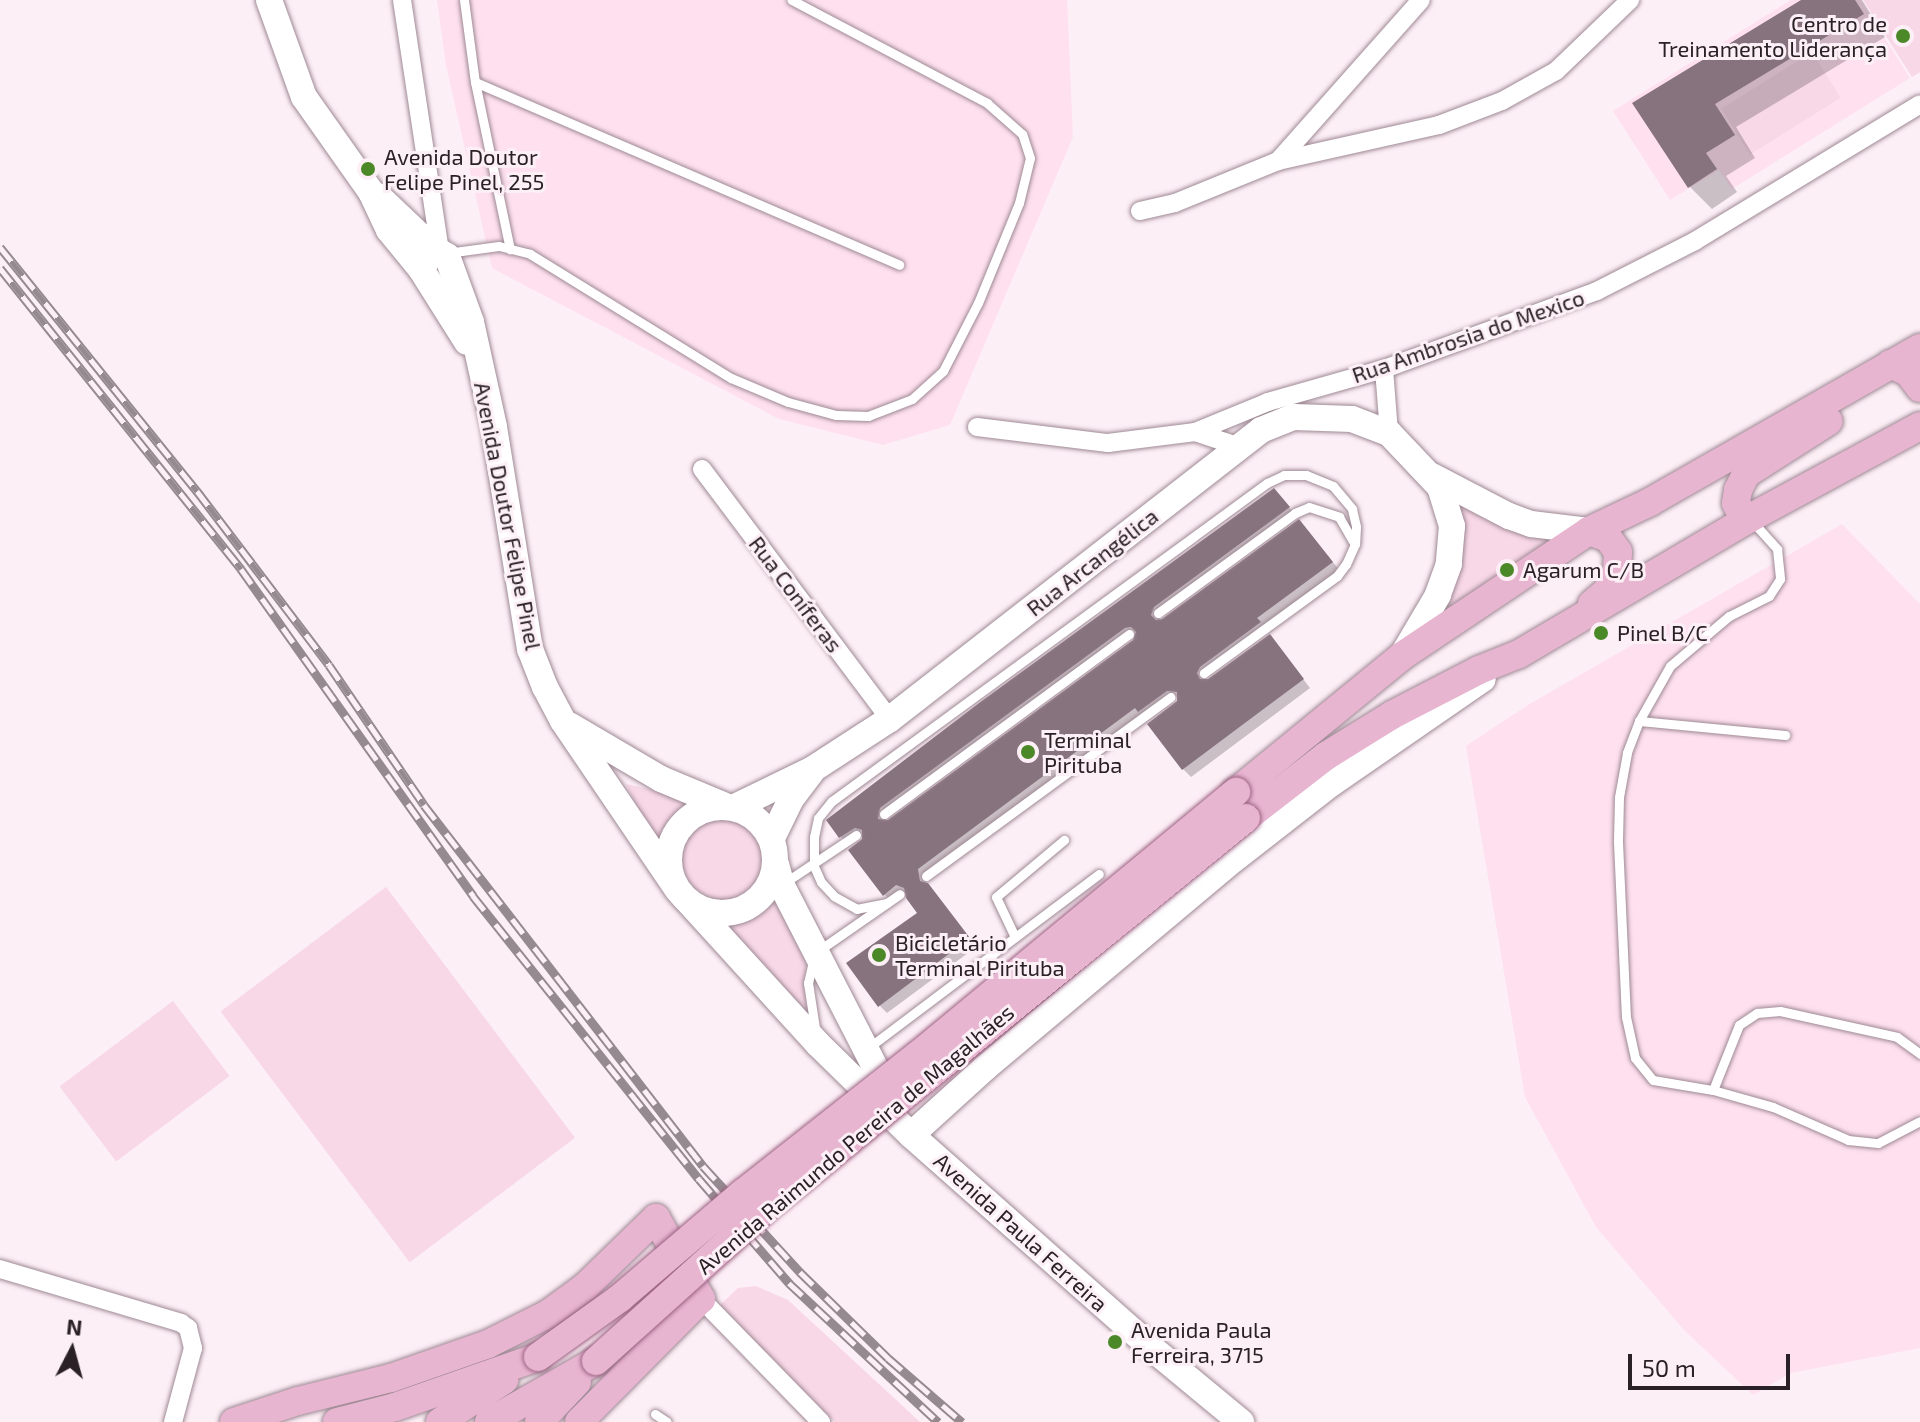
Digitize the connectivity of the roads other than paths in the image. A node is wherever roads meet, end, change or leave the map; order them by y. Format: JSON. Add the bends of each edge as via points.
{"nodes":[{"id":1,"x":269,"y":0,"type":"edge"},
{"id":2,"x":402,"y":0,"type":"edge"},
{"id":3,"x":464,"y":0,"type":"edge"},
{"id":4,"x":792,"y":0,"type":"edge"},
{"id":5,"x":1421,"y":0,"type":"edge"},
{"id":6,"x":1630,"y":0,"type":"edge"},
{"id":7,"x":475,"y":82,"type":"junction"},
{"id":8,"x":1920,"y":104,"type":"edge"},
{"id":9,"x":1278,"y":161,"type":"junction"},
{"id":10,"x":1140,"y":211,"type":"dead end"},
{"id":11,"x":510,"y":249,"type":"junction"},
{"id":12,"x":437,"y":263,"type":"junction"},
{"id":13,"x":899,"y":265,"type":"dead end"},
{"id":14,"x":1920,"y":348,"type":"edge"},
{"id":15,"x":1890,"y":364,"type":"junction"},
{"id":16,"x":1384,"y":369,"type":"junction"},
{"id":17,"x":1920,"y":388,"type":"edge"},
{"id":18,"x":1846,"y":392,"type":"junction"},
{"id":19,"x":1920,"y":406,"type":"edge"},
{"id":20,"x":1920,"y":426,"type":"edge"},
{"id":21,"x":977,"y":427,"type":"dead end"},
{"id":22,"x":1195,"y":432,"type":"junction"},
{"id":23,"x":1389,"y":433,"type":"junction"},
{"id":24,"x":1240,"y":447,"type":"junction"},
{"id":25,"x":1854,"y":462,"type":"junction"},
{"id":26,"x":702,"y":469,"type":"dead end"},
{"id":27,"x":1428,"y":473,"type":"junction"},
{"id":28,"x":1750,"y":518,"type":"junction"},
{"id":29,"x":1589,"y":531,"type":"junction"},
{"id":30,"x":1355,"y":544,"type":"junction"},
{"id":31,"x":1158,"y":613,"type":"dead end"},
{"id":32,"x":1557,"y":632,"type":"junction"},
{"id":33,"x":1129,"y":634,"type":"dead end"},
{"id":34,"x":1519,"y":654,"type":"junction"},
{"id":35,"x":1402,"y":656,"type":"junction"},
{"id":36,"x":1204,"y":673,"type":"dead end"},
{"id":37,"x":1171,"y":697,"type":"dead end"},
{"id":38,"x":890,"y":719,"type":"junction"},
{"id":39,"x":563,"y":721,"type":"junction"},
{"id":40,"x":1639,"y":721,"type":"junction"},
{"id":41,"x":1785,"y":735,"type":"dead end"},
{"id":42,"x":813,"y":769,"type":"junction"},
{"id":43,"x":731,"y":807,"type":"junction"},
{"id":44,"x":884,"y":814,"type":"dead end"},
{"id":45,"x":856,"y":835,"type":"dead end"},
{"id":46,"x":1064,"y":840,"type":"dead end"},
{"id":47,"x":777,"y":863,"type":"junction"},
{"id":48,"x":814,"y":866,"type":"junction"},
{"id":49,"x":1099,"y":874,"type":"dead end"},
{"id":50,"x":926,"y":876,"type":"dead end"},
{"id":51,"x":682,"y":894,"type":"junction"},
{"id":52,"x":900,"y":894,"type":"dead end"},
{"id":53,"x":887,"y":903,"type":"junction"},
{"id":54,"x":1015,"y":937,"type":"junction"},
{"id":55,"x":815,"y":953,"type":"junction"},
{"id":56,"x":818,"y":1044,"type":"junction"},
{"id":57,"x":866,"y":1050,"type":"junction"},
{"id":58,"x":1920,"y":1054,"type":"edge"},
{"id":59,"x":1713,"y":1090,"type":"junction"},
{"id":60,"x":1920,"y":1121,"type":"edge"},
{"id":61,"x":911,"y":1135,"type":"junction"},
{"id":62,"x":0,"y":1269,"type":"edge"},
{"id":63,"x":701,"y":1299,"type":"junction"},
{"id":64,"x":538,"y":1357,"type":"junction"},
{"id":65,"x":566,"y":1385,"type":"junction"},
{"id":66,"x":655,"y":1414,"type":"dead end"},
{"id":67,"x":542,"y":1421,"type":"edge"},
{"id":68,"x":173,"y":1422,"type":"edge"},
{"id":69,"x":234,"y":1422,"type":"edge"},
{"id":70,"x":337,"y":1422,"type":"edge"},
{"id":71,"x":440,"y":1422,"type":"edge"},
{"id":72,"x":489,"y":1422,"type":"edge"},
{"id":73,"x":579,"y":1422,"type":"edge"},
{"id":74,"x":667,"y":1422,"type":"edge"},
{"id":75,"x":821,"y":1422,"type":"edge"},
{"id":76,"x":1241,"y":1422,"type":"edge"}],
"edges":[{"from":1,"to":12,"type":"main road","name":"Avenida Doutor Felipe Pinel","via":[[304,97],[371,192]]},
{"from":2,"to":12,"type":"street"},
{"from":3,"to":7,"type":"lane"},
{"from":4,"to":11,"type":"lane","via":[[987,103],[1022,134],[1030,158],[1019,203],[978,303],[943,371],[912,399],[868,416],[836,415],[788,402],[731,378],[553,266]]},
{"from":5,"to":9,"type":"street"},
{"from":6,"to":9,"type":"street","via":[[1556,71],[1502,101],[1439,125]]},
{"from":7,"to":11,"type":"lane"},
{"from":7,"to":13,"type":"lane"},
{"from":8,"to":16,"type":"street","name":"Rua Ambrosia do Mexico","via":[[1695,241],[1597,291]]},
{"from":9,"to":10,"type":"street","via":[[1175,203]]},
{"from":11,"to":12,"type":"lane","via":[[499,246]]},
{"from":12,"to":39,"type":"main road","name":"Avenida Doutor Felipe Pinel","via":[[461,336],[477,354],[530,649]]},
{"from":14,"to":15,"type":"main road"},
{"from":15,"to":17,"type":"main road","via":[[1908,372]]},
{"from":15,"to":18,"type":"main road"},
{"from":16,"to":22,"type":"street","name":"Rua Ambrosia do Mexico","via":[[1268,402]]},
{"from":16,"to":23,"type":"street"},
{"from":18,"to":28,"type":"main road","via":[[1831,420],[1746,474],[1736,503]]},
{"from":18,"to":29,"type":"main road"},
{"from":19,"to":25,"type":"main road","via":[[1908,422]]},
{"from":20,"to":25,"type":"main road","name":"Avenida Raimundo Pereira de Magalhães"},
{"from":21,"to":22,"type":"street","name":"Rua Ambrosia do Mexico","via":[[1108,443]]},
{"from":22,"to":24,"type":"street"},
{"from":23,"to":24,"type":"main road","name":"Rua Arcangélica","via":[[1352,419],[1294,417],[1261,430]]},
{"from":23,"to":27,"type":"main road"},
{"from":24,"to":38,"type":"main road","name":"Rua Arcangélica"},
{"from":25,"to":28,"type":"main road","name":"Avenida Raimundo Pereira de Magalhães"},
{"from":26,"to":38,"type":"street","name":"Rua Coníferas"},
{"from":27,"to":29,"type":"main road","via":[[1531,524]]},
{"from":27,"to":35,"type":"main road","via":[[1448,505],[1453,545],[1438,595]]},
{"from":28,"to":32,"type":"main road","name":"Avenida Raimundo Pereira de Magalhães"},
{"from":28,"to":40,"type":"lane","via":[[1777,549],[1780,579],[1769,596],[1729,616],[1670,666]]},
{"from":29,"to":32,"type":"main road","via":[[1608,538],[1618,552],[1617,573],[1607,591]]},
{"from":29,"to":35,"type":"main road"},
{"from":30,"to":31,"type":"lane","via":[[1339,517],[1309,507]]},
{"from":30,"to":36,"type":"lane","via":[[1337,576]]},
{"from":30,"to":48,"type":"lane","via":[[1352,509],[1333,486],[1306,475],[1284,475],[1267,483],[832,801],[818,818]]},
{"from":32,"to":34,"type":"main road","name":"Avenida Raimundo Pereira de Magalhães"},
{"from":33,"to":44,"type":"lane"},
{"from":34,"to":61,"type":"main road","via":[[1332,783],[1224,867]]},
{"from":34,"to":65,"type":"main road","name":"Avenida Raimundo Pereira de Magalhães","bridge":true,"via":[[1392,715],[1326,756],[767,1207]]},
{"from":35,"to":64,"type":"main road","bridge":true,"via":[[620,1298]]},
{"from":37,"to":50,"type":"lane"},
{"from":38,"to":42,"type":"main road","name":"Rua Arcangélica"},
{"from":39,"to":43,"type":"main road","via":[[661,779]]},
{"from":39,"to":51,"type":"main road","name":"Avenida Doutor Felipe Pinel"},
{"from":40,"to":41,"type":"lane"},
{"from":40,"to":59,"type":"lane","via":[[1619,797],[1626,1017],[1635,1058],[1653,1080]]},
{"from":42,"to":43,"type":"main road","name":"Rua Arcangélica"},
{"from":42,"to":47,"type":"main road","name":"Rua Arcangélica","via":[[791,799]]},
{"from":43,"to":47,"type":"main road","via":[[751,815]]},
{"from":43,"to":51,"type":"main road","via":[[705,809],[679,828],[669,858]]},
{"from":45,"to":48,"type":"lane"},
{"from":46,"to":54,"type":"lane","via":[[996,897]]},
{"from":47,"to":48,"type":"lane"},
{"from":47,"to":51,"type":"main road","via":[[767,891],[744,909],[714,913]]},
{"from":47,"to":55,"type":"main road"},
{"from":48,"to":53,"type":"lane","via":[[827,890],[847,905],[871,908]]},
{"from":49,"to":54,"type":"lane"},
{"from":51,"to":56,"type":"main road","name":"Avenida Doutor Felipe Pinel"},
{"from":52,"to":53,"type":"lane"},
{"from":53,"to":55,"type":"lane"},
{"from":54,"to":57,"type":"lane"},
{"from":55,"to":56,"type":"lane","via":[[808,983]]},
{"from":55,"to":57,"type":"main road"},
{"from":56,"to":61,"type":"main road","name":"Avenida Doutor Felipe Pinel"},
{"from":57,"to":61,"type":"main road"},
{"from":58,"to":59,"type":"lane","via":[[1897,1037],[1780,1011],[1757,1013],[1739,1025]]},
{"from":59,"to":60,"type":"lane","via":[[1773,1107],[1848,1140],[1878,1143]]},
{"from":61,"to":76,"type":"main road","name":"Avenida Paula Ferreira"},
{"from":62,"to":68,"type":"street","via":[[188,1328],[193,1348]]},
{"from":63,"to":69,"type":"main road","via":[[656,1218],[585,1287],[548,1314],[488,1344],[391,1378]]},
{"from":63,"to":73,"type":"main road"},
{"from":63,"to":75,"type":"street"},
{"from":64,"to":70,"type":"main road"},
{"from":64,"to":71,"type":"main road"},
{"from":65,"to":67,"type":"main road","name":"Avenida Raimundo Pereira de Magalhães"},
{"from":65,"to":72,"type":"main road"},
{"from":66,"to":74,"type":"lane"}]}
